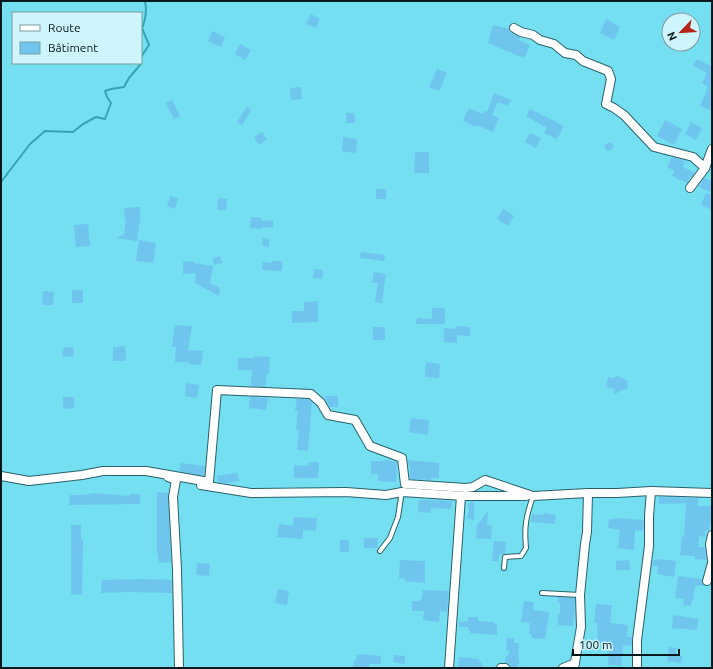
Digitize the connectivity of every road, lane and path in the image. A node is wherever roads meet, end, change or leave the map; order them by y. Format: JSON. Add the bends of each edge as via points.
{"nodes":[{"id":1,"x":514,"y":28,"type":"dead end"},
{"id":2,"x":712,"y":149,"type":"edge"},
{"id":3,"x":704,"y":168,"type":"junction"},
{"id":4,"x":690,"y":188,"type":"dead end"},
{"id":5,"x":146,"y":471,"type":"junction"},
{"id":6,"x":1,"y":476,"type":"edge"},
{"id":7,"x":176,"y":480,"type":"junction"},
{"id":8,"x":403,"y":488,"type":"junction"},
{"id":9,"x":651,"y":491,"type":"junction"},
{"id":10,"x":588,"y":493,"type":"junction"},
{"id":11,"x":712,"y":493,"type":"edge"},
{"id":12,"x":461,"y":496,"type":"junction"},
{"id":13,"x":533,"y":496,"type":"junction"},
{"id":14,"x":712,"y":536,"type":"edge"},
{"id":15,"x":380,"y":551,"type":"dead end"},
{"id":16,"x":712,"y":562,"type":"edge"},
{"id":17,"x":504,"y":568,"type":"dead end"},
{"id":18,"x":707,"y":581,"type":"dead end"},
{"id":19,"x":542,"y":593,"type":"dead end"},
{"id":20,"x":580,"y":595,"type":"junction"},
{"id":21,"x":574,"y":665,"type":"edge"},
{"id":22,"x":179,"y":668,"type":"edge"},
{"id":23,"x":449,"y":668,"type":"edge"},
{"id":24,"x":501,"y":668,"type":"edge"},
{"id":25,"x":505,"y":668,"type":"edge"},
{"id":26,"x":563,"y":668,"type":"edge"},
{"id":27,"x":637,"y":668,"type":"edge"}],
"edges":[{"from":1,"to":3,"type":"street","via":[[554,44],[565,53],[576,55],[583,61],[608,71],[611,80],[606,104],[624,115],[654,147],[693,157]]},
{"from":2,"to":3,"type":"street"},
{"from":3,"to":4,"type":"street"},
{"from":5,"to":6,"type":"street","via":[[103,470],[29,481]]},
{"from":5,"to":7,"type":"street"},
{"from":5,"to":8,"type":"street","via":[[208,482],[217,390],[311,394],[321,403],[328,415],[355,420],[370,446],[402,458]]},
{"from":7,"to":8,"type":"street","via":[[251,492],[386,494]]},
{"from":7,"to":22,"type":"street","via":[[173,497]]},
{"from":8,"to":12,"type":"street"},
{"from":8,"to":13,"type":"street","via":[[466,488],[485,480]]},
{"from":8,"to":15,"type":"lane","via":[[398,517],[390,538]]},
{"from":9,"to":10,"type":"street"},
{"from":9,"to":11,"type":"street"},
{"from":9,"to":27,"type":"street","via":[[649,546],[637,640]]},
{"from":10,"to":13,"type":"street"},
{"from":10,"to":20,"type":"street","via":[[587,532]]},
{"from":12,"to":13,"type":"street"},
{"from":12,"to":23,"type":"street"},
{"from":13,"to":17,"type":"lane","via":[[525,519],[526,548],[521,556],[505,557]]},
{"from":14,"to":16,"type":"street"},
{"from":16,"to":18,"type":"street"},
{"from":19,"to":20,"type":"lane"},
{"from":20,"to":21,"type":"street","via":[[581,627]]},
{"from":21,"to":26,"type":"street"},
{"from":24,"to":25,"type":"street"}]}
